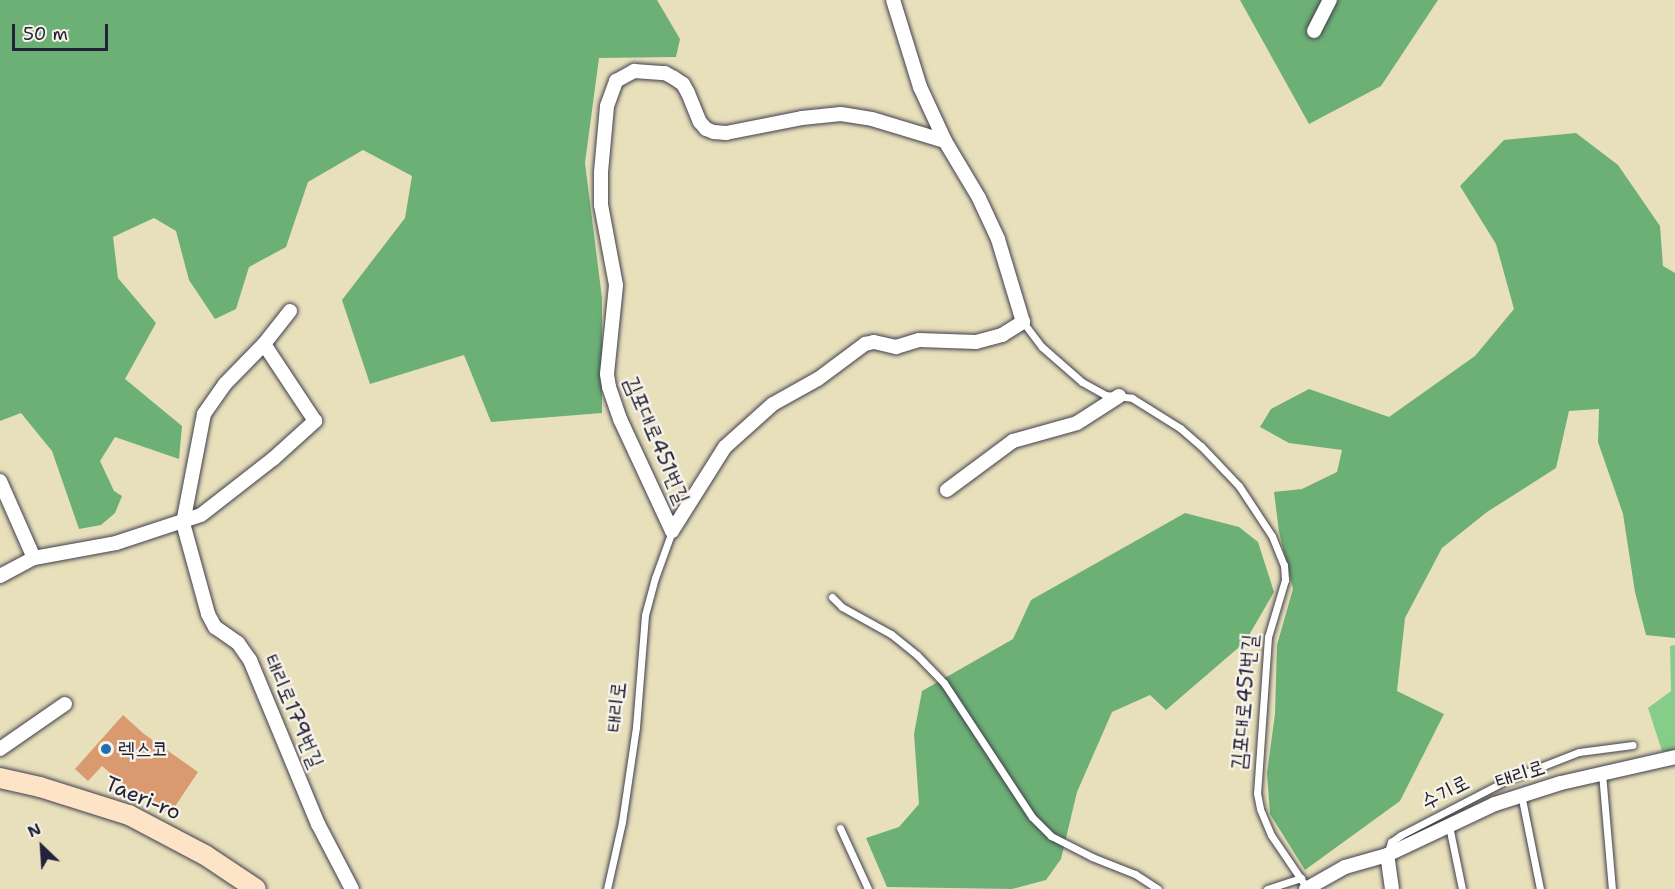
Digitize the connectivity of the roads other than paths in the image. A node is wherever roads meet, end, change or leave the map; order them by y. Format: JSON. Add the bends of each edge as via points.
{"nodes":[{"id":1,"x":893,"y":0,"type":"edge"},
{"id":2,"x":1330,"y":0,"type":"edge"},
{"id":3,"x":1314,"y":31,"type":"dead end"},
{"id":4,"x":945,"y":141,"type":"junction"},
{"id":5,"x":291,"y":312,"type":"dead end"},
{"id":6,"x":1023,"y":322,"type":"junction"},
{"id":7,"x":264,"y":344,"type":"junction"},
{"id":8,"x":1119,"y":396,"type":"junction"},
{"id":9,"x":0,"y":481,"type":"edge"},
{"id":10,"x":947,"y":490,"type":"dead end"},
{"id":11,"x":183,"y":522,"type":"junction"},
{"id":12,"x":672,"y":531,"type":"junction"},
{"id":13,"x":34,"y":558,"type":"junction"},
{"id":14,"x":0,"y":576,"type":"edge"},
{"id":15,"x":832,"y":597,"type":"dead end"},
{"id":16,"x":65,"y":704,"type":"dead end"},
{"id":17,"x":1633,"y":745,"type":"dead end"},
{"id":18,"x":0,"y":749,"type":"edge"},
{"id":19,"x":1675,"y":757,"type":"edge"},
{"id":20,"x":1602,"y":772,"type":"junction"},
{"id":21,"x":0,"y":778,"type":"edge"},
{"id":22,"x":1521,"y":794,"type":"junction"},
{"id":23,"x":1449,"y":826,"type":"junction"},
{"id":24,"x":840,"y":828,"type":"dead end"},
{"id":25,"x":1386,"y":855,"type":"junction"},
{"id":26,"x":1305,"y":885,"type":"edge"},
{"id":27,"x":256,"y":889,"type":"edge"},
{"id":28,"x":352,"y":889,"type":"edge"},
{"id":29,"x":607,"y":889,"type":"edge"},
{"id":30,"x":868,"y":889,"type":"edge"},
{"id":31,"x":1158,"y":889,"type":"edge"},
{"id":32,"x":1267,"y":889,"type":"edge"},
{"id":33,"x":1392,"y":889,"type":"edge"},
{"id":34,"x":1462,"y":889,"type":"edge"},
{"id":35,"x":1540,"y":889,"type":"edge"},
{"id":36,"x":1612,"y":889,"type":"edge"}],
"edges":[{"from":1,"to":4,"type":"street","name":"김포대로451번길","via":[[920,87]]},
{"from":2,"to":3,"type":"street"},
{"from":4,"to":6,"type":"street","name":"김포대로451번길","via":[[998,239]]},
{"from":4,"to":12,"type":"street","name":"김포대로451번길","via":[[872,118],[841,114],[714,132],[700,122],[683,84],[665,73],[634,71],[616,81],[607,106],[601,172],[601,205],[616,285],[607,374],[621,419]]},
{"from":5,"to":7,"type":"street","name":"태리로179번길"},
{"from":6,"to":8,"type":"lane","name":"김포대로451번길","via":[[1042,347],[1082,382],[1105,395]]},
{"from":6,"to":12,"type":"street","name":"김포대로451번길","via":[[1002,335],[976,342],[919,339],[896,347],[865,344],[818,379],[773,404],[725,447]]},
{"from":7,"to":11,"type":"street","name":"태리로179번길","via":[[225,384],[204,414]]},
{"from":7,"to":11,"type":"street","via":[[315,421],[216,506]]},
{"from":8,"to":10,"type":"street","via":[[1077,423],[1013,441]]},
{"from":8,"to":26,"type":"lane","name":"김포대로451번길","via":[[1132,398],[1159,414],[1201,446],[1239,486],[1279,553],[1286,580],[1268,638],[1257,793],[1271,835]]},
{"from":9,"to":13,"type":"street"},
{"from":11,"to":13,"type":"street","via":[[116,543]]},
{"from":11,"to":28,"type":"street","name":"태리로179번길","via":[[211,622],[238,643],[250,660],[318,824]]},
{"from":12,"to":29,"type":"lane","name":"태리로","via":[[645,615],[636,727]]},
{"from":13,"to":14,"type":"street"},
{"from":15,"to":31,"type":"lane","via":[[842,607],[891,634],[944,683],[1032,817],[1051,836],[1135,874]]},
{"from":16,"to":18,"type":"street"},
{"from":17,"to":25,"type":"lane","name":"수기로","via":[[1579,752],[1507,780],[1401,835],[1391,842]]},
{"from":19,"to":20,"type":"street","name":"태리로"},
{"from":20,"to":22,"type":"street","name":"태리로"},
{"from":20,"to":36,"type":"lane"},
{"from":21,"to":27,"type":"street","name":"Taeri-ro","via":[[129,815],[205,855]]},
{"from":22,"to":23,"type":"street","name":"태리로"},
{"from":22,"to":35,"type":"lane"},
{"from":23,"to":25,"type":"street","name":"태리로"},
{"from":23,"to":34,"type":"lane"},
{"from":24,"to":30,"type":"lane"},
{"from":25,"to":26,"type":"street","name":"태리로"},
{"from":25,"to":33,"type":"street"},
{"from":26,"to":32,"type":"lane"}]}
